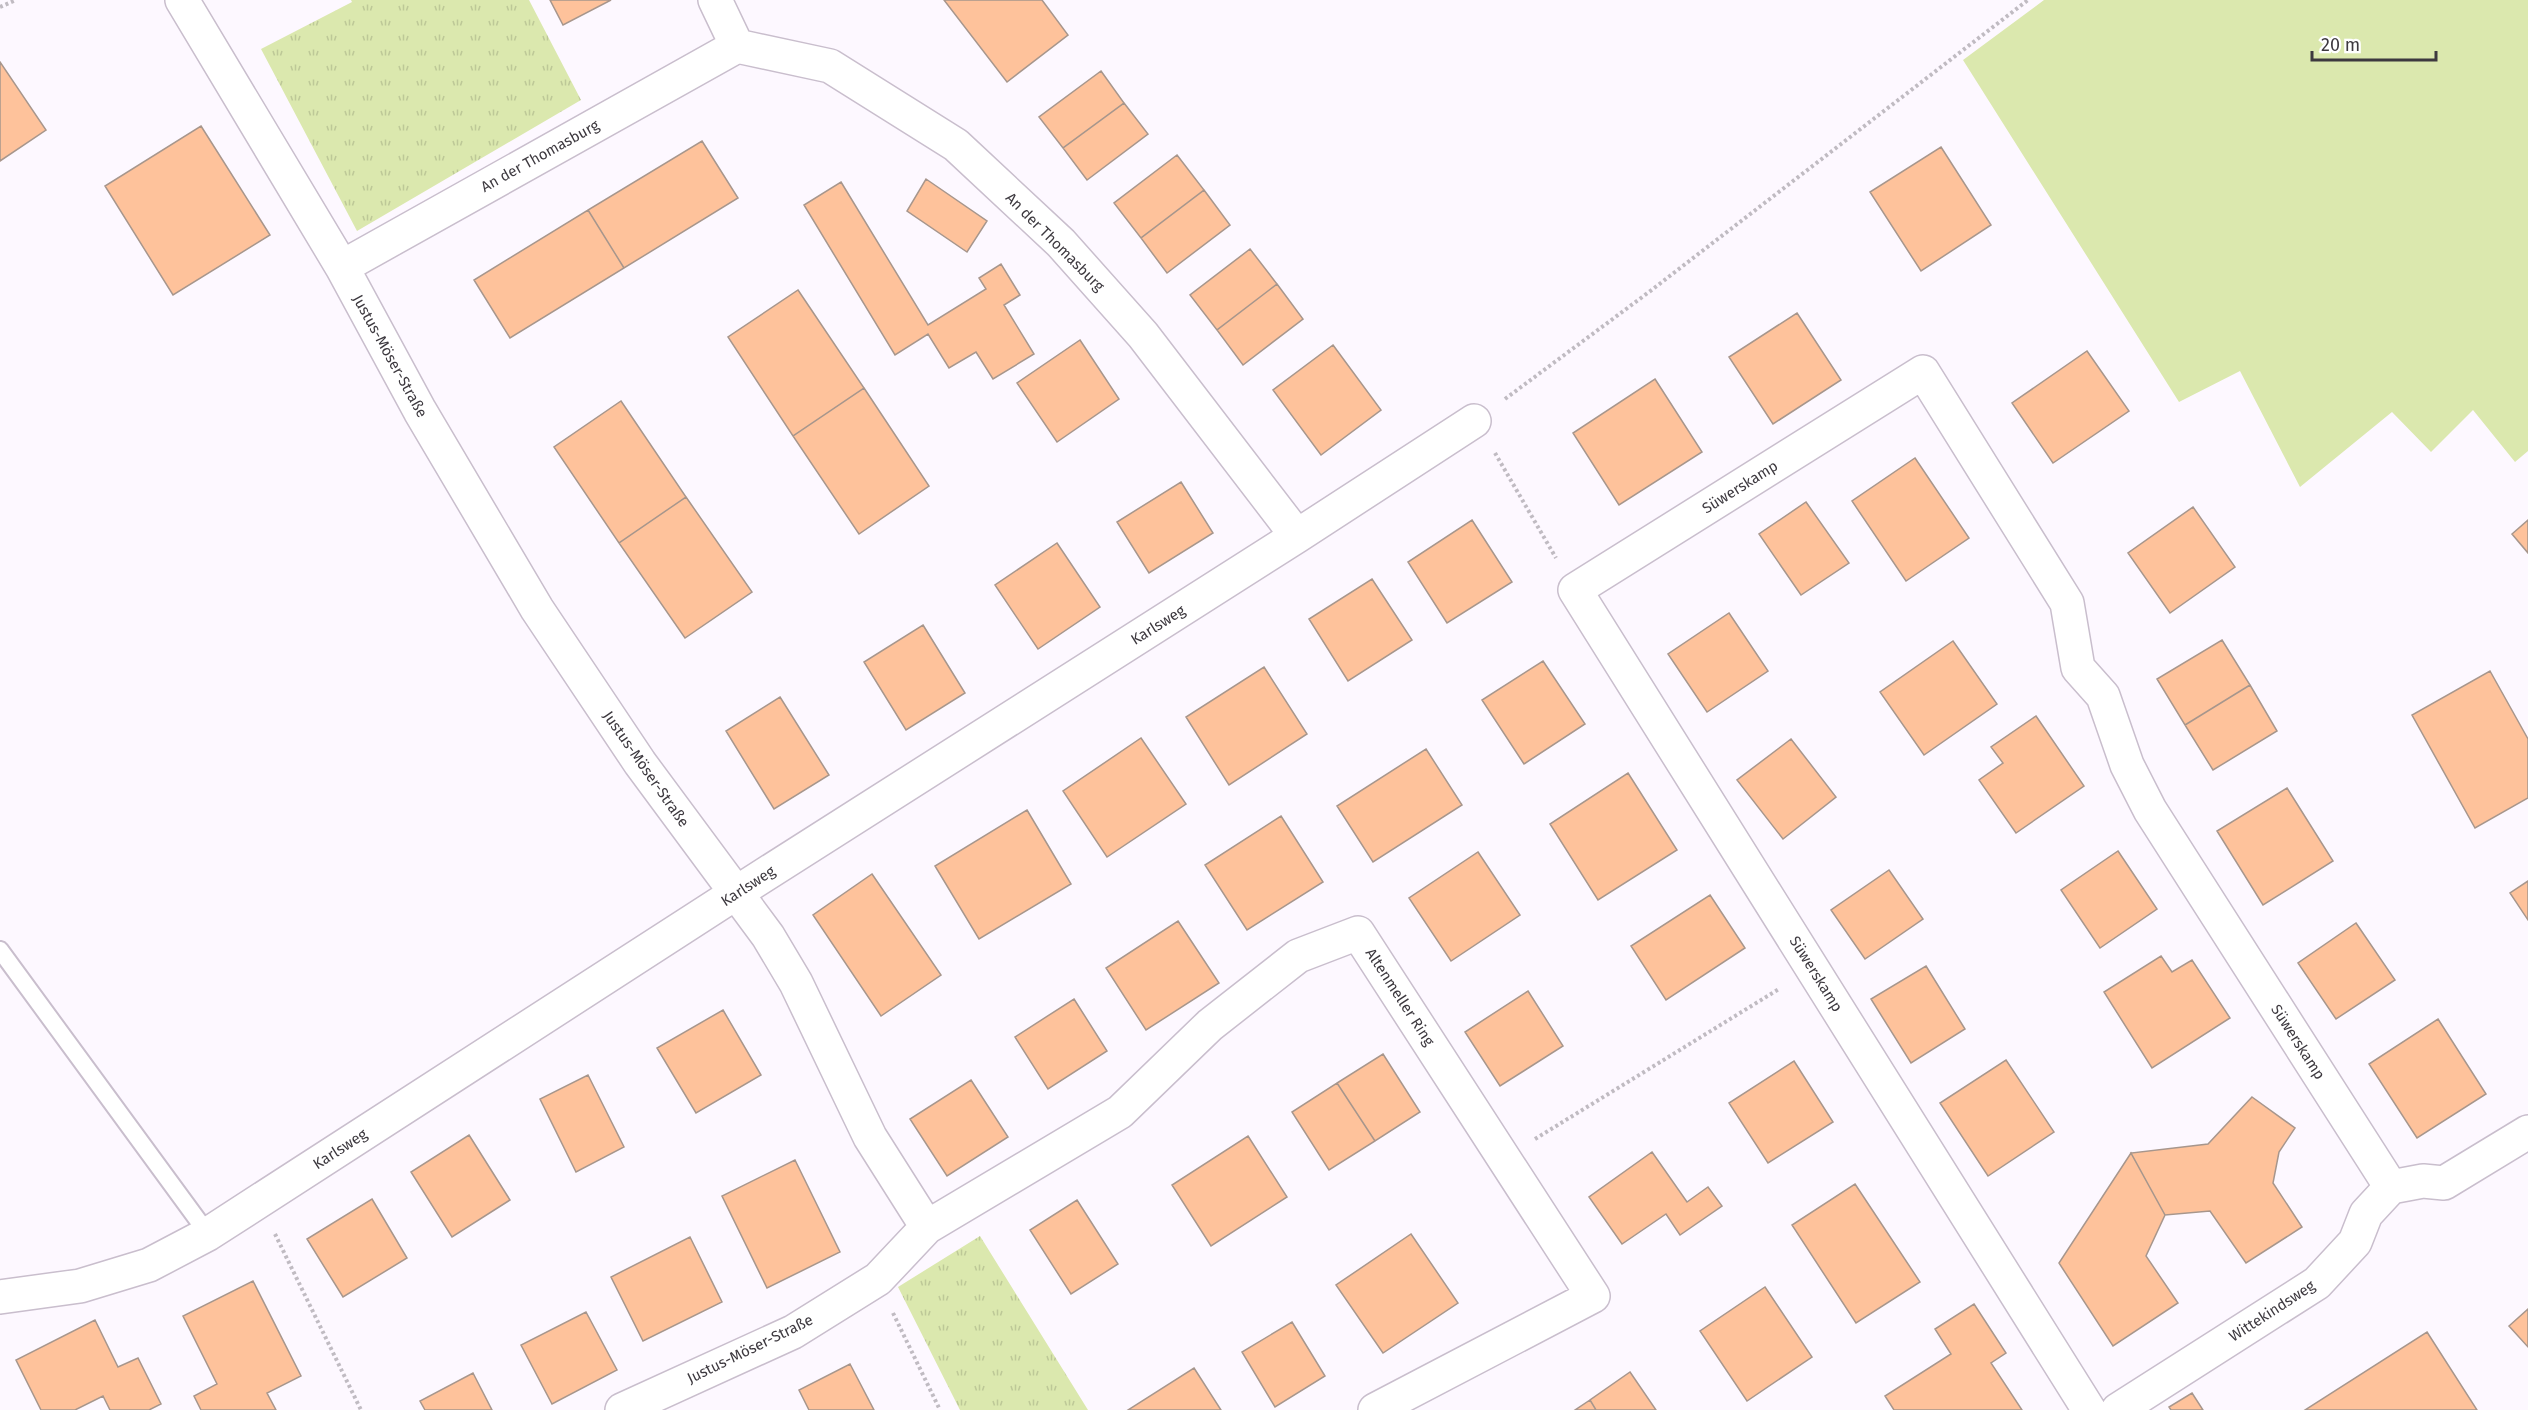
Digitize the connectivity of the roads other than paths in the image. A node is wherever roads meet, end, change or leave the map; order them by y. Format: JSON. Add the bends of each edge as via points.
{"nodes":[{"id":1,"x":182,"y":0,"type":"edge"},
{"id":2,"x":715,"y":0,"type":"edge"},
{"id":3,"x":737,"y":46,"type":"junction"},
{"id":4,"x":342,"y":267,"type":"junction"},
{"id":5,"x":1474,"y":421,"type":"road end"},
{"id":6,"x":1297,"y":537,"type":"junction"},
{"id":7,"x":736,"y":893,"type":"junction"},
{"id":8,"x":0,"y":950,"type":"edge"},
{"id":9,"x":2528,"y":1132,"type":"edge"},
{"id":10,"x":2391,"y":1187,"type":"junction"},
{"id":11,"x":927,"y":1227,"type":"junction"},
{"id":12,"x":208,"y":1234,"type":"junction"},
{"id":13,"x":0,"y":1297,"type":"edge"},
{"id":14,"x":622,"y":1410,"type":"edge"},
{"id":15,"x":1375,"y":1410,"type":"edge"},
{"id":16,"x":2089,"y":1410,"type":"edge"},
{"id":17,"x":2118,"y":1410,"type":"edge"}],
"edges":[{"from":1,"to":4,"type":"street","name":"Justus-Möser-Straße"},
{"from":2,"to":3,"type":"street"},
{"from":3,"to":4,"type":"street","name":"An der Thomasburg"},
{"from":3,"to":6,"type":"street","name":"An der Thomasburg","via":[[830,66],[956,146],[1061,243],[1143,335]]},
{"from":4,"to":7,"type":"street","name":"Justus-Möser-Straße","via":[[420,411],[537,609],[640,763]]},
{"from":5,"to":6,"type":"street","name":"Karlsweg"},
{"from":6,"to":7,"type":"street","name":"Karlsweg"},
{"from":7,"to":11,"type":"street","name":"Justus-Möser-Straße","via":[[796,983],[870,1137]]},
{"from":7,"to":12,"type":"street","name":"Karlsweg"},
{"from":8,"to":12,"type":"lane"},
{"from":9,"to":10,"type":"street","via":[[2444,1183],[2423,1181]]},
{"from":10,"to":16,"type":"street","name":"Süwerskamp","via":[[2150,810],[2127,765],[2103,696],[2078,668],[2067,603],[1923,372],[1575,590]]},
{"from":10,"to":17,"type":"street","name":"Wittekindsweg","via":[[2366,1214],[2355,1242],[2318,1283]]},
{"from":11,"to":14,"type":"street","name":"Justus-Möser-Straße","via":[[878,1280],[793,1332]]},
{"from":11,"to":15,"type":"street","name":"Altenmeller Ring","via":[[1120,1112],[1210,1025],[1299,956],[1358,933],[1593,1296]]},
{"from":12,"to":13,"type":"street","name":"Karlsweg","via":[[149,1265],[80,1286]]}]}
